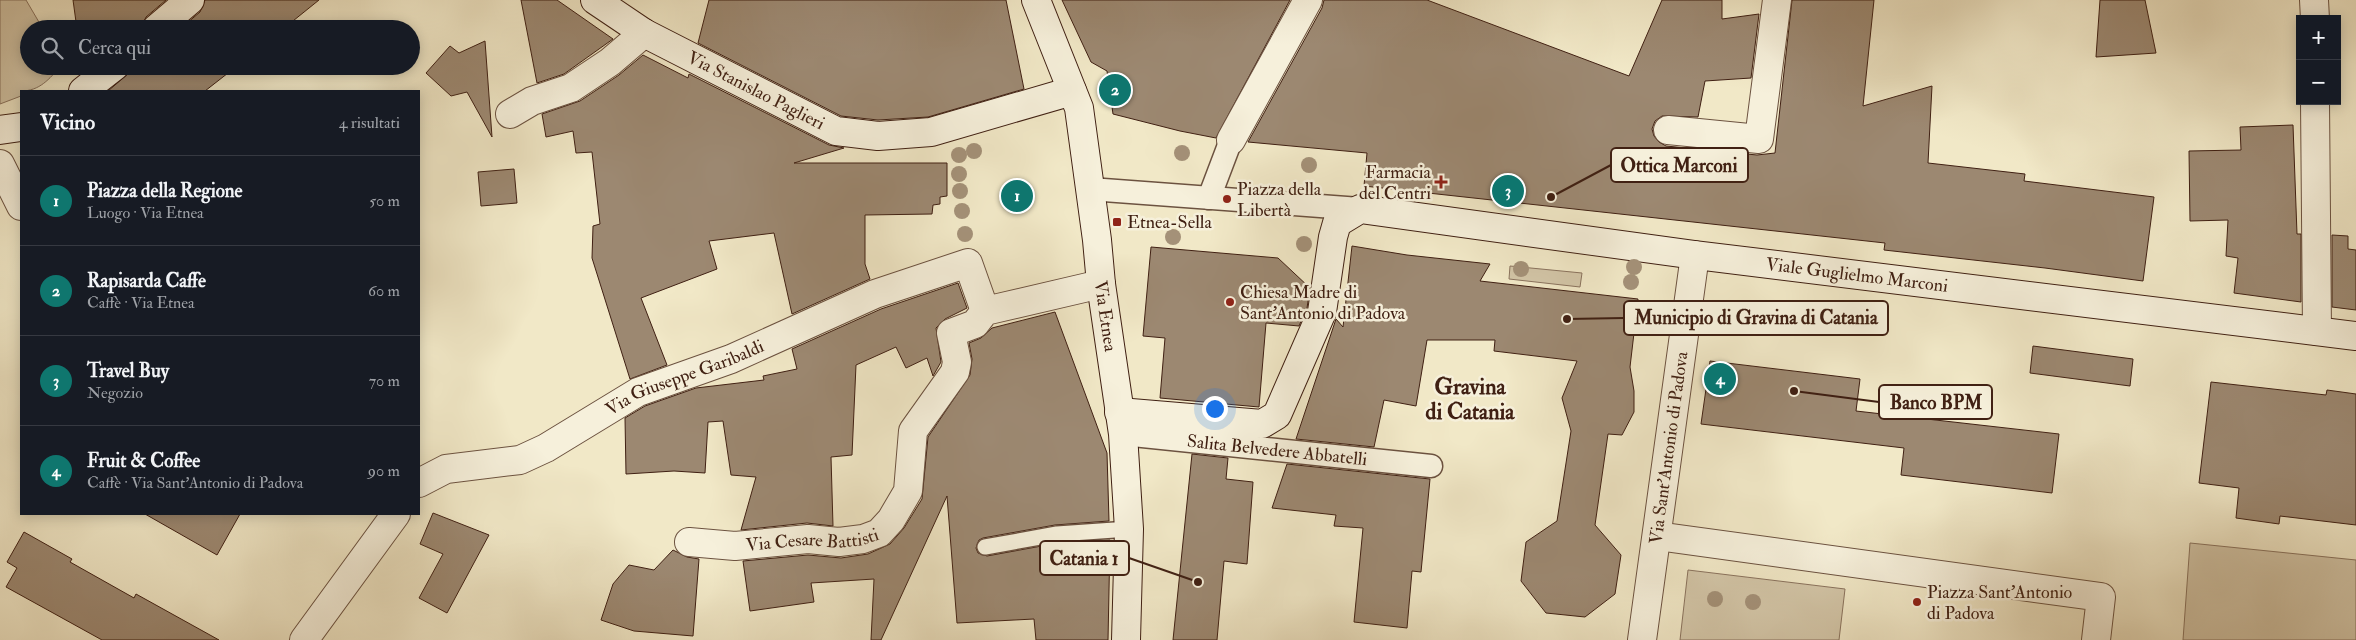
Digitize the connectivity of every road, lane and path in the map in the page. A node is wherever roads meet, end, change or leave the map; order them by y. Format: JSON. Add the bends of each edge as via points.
{"nodes":[{"id":1,"x":595,"y":0,"type":"edge"},
{"id":2,"x":1036,"y":0,"type":"edge"},
{"id":3,"x":1308,"y":0,"type":"edge"},
{"id":4,"x":1777,"y":0,"type":"edge"},
{"id":5,"x":2314,"y":0,"type":"edge"},
{"id":6,"x":2315,"y":15,"type":"edge"},
{"id":7,"x":644,"y":33,"type":"junction"},
{"id":8,"x":104,"y":75,"type":"edge"},
{"id":9,"x":85,"y":90,"type":"edge"},
{"id":10,"x":1072,"y":91,"type":"junction"},
{"id":11,"x":2316,"y":105,"type":"edge"},
{"id":12,"x":510,"y":114,"type":"dead end"},
{"id":13,"x":20,"y":127,"type":"edge"},
{"id":14,"x":0,"y":130,"type":"edge"},
{"id":15,"x":1668,"y":130,"type":"dead end"},
{"id":16,"x":1231,"y":140,"type":"joint"},
{"id":17,"x":0,"y":164,"type":"edge"},
{"id":18,"x":1090,"y":189,"type":"junction"},
{"id":19,"x":1209,"y":198,"type":"junction"},
{"id":20,"x":20,"y":204,"type":"edge"},
{"id":21,"x":1360,"y":209,"type":"junction"},
{"id":22,"x":1695,"y":255,"type":"junction"},
{"id":23,"x":1101,"y":284,"type":"junction"},
{"id":24,"x":985,"y":311,"type":"junction"},
{"id":25,"x":2317,"y":331,"type":"junction"},
{"id":26,"x":2356,"y":336,"type":"edge"},
{"id":27,"x":1121,"y":423,"type":"junction"},
{"id":28,"x":1431,"y":466,"type":"dead end"},
{"id":29,"x":420,"y":482,"type":"edge"},
{"id":30,"x":395,"y":515,"type":"edge"},
{"id":31,"x":1129,"y":529,"type":"junction"},
{"id":32,"x":1657,"y":536,"type":"junction"},
{"id":33,"x":689,"y":542,"type":"dead end"},
{"id":34,"x":985,"y":547,"type":"dead end"},
{"id":35,"x":304,"y":640,"type":"edge"},
{"id":36,"x":1126,"y":640,"type":"edge"},
{"id":37,"x":1642,"y":640,"type":"edge"},
{"id":38,"x":2096,"y":640,"type":"edge"}],
"edges":[{"from":1,"to":7,"type":"street","name":"Via Stanislao Paglieri"},
{"from":2,"to":10,"type":"street","name":"Via Etnea"},
{"from":3,"to":16,"type":"street"},
{"from":4,"to":15,"type":"street","via":[[1759,139]]},
{"from":5,"to":6,"type":"street"},
{"from":7,"to":10,"type":"street","name":"Via Stanislao Paglieri","via":[[836,131],[878,136],[931,132]]},
{"from":7,"to":12,"type":"street","via":[[610,62],[571,88],[532,101]]},
{"from":8,"to":9,"type":"street"},
{"from":10,"to":18,"type":"street","name":"Via Etnea","via":[[1079,108]]},
{"from":11,"to":25,"type":"street"},
{"from":13,"to":14,"type":"street"},
{"from":16,"to":19,"type":"street"},
{"from":17,"to":20,"type":"street"},
{"from":18,"to":19,"type":"street"},
{"from":18,"to":23,"type":"street","name":"Via Etnea"},
{"from":19,"to":21,"type":"street"},
{"from":21,"to":22,"type":"street","name":"Viale Guglielmo Marconi"},
{"from":21,"to":27,"type":"street","via":[[1337,223],[1322,312],[1277,416],[1262,424]]},
{"from":22,"to":25,"type":"street","name":"Viale Guglielmo Marconi"},
{"from":22,"to":32,"type":"street","name":"Via Sant'Antonio di Padova"},
{"from":23,"to":24,"type":"street","name":"Via Cesare Battisti"},
{"from":23,"to":27,"type":"street","name":"Via Etnea"},
{"from":24,"to":29,"type":"street","name":"Via Giuseppe Garibaldi","via":[[968,263],[954,267],[875,294],[731,359],[638,392],[546,448],[520,460],[446,469]]},
{"from":24,"to":33,"type":"street","name":"Via Cesare Battisti","via":[[975,324],[951,333],[957,362],[955,372],[913,431],[908,491],[879,533],[840,542],[808,539],[735,546]]},
{"from":25,"to":26,"type":"street","name":"Viale Guglielmo Marconi"},
{"from":27,"to":28,"type":"street","name":"Salita Belvedere Abbatelli"},
{"from":27,"to":31,"type":"street","name":"Via Etnea"},
{"from":30,"to":35,"type":"street"},
{"from":31,"to":34,"type":"lane","via":[[1058,534]]},
{"from":31,"to":36,"type":"street","name":"Via Etnea"},
{"from":32,"to":37,"type":"street","name":"Via Sant'Antonio di Padova"},
{"from":32,"to":38,"type":"street","via":[[2101,597]]}]}
